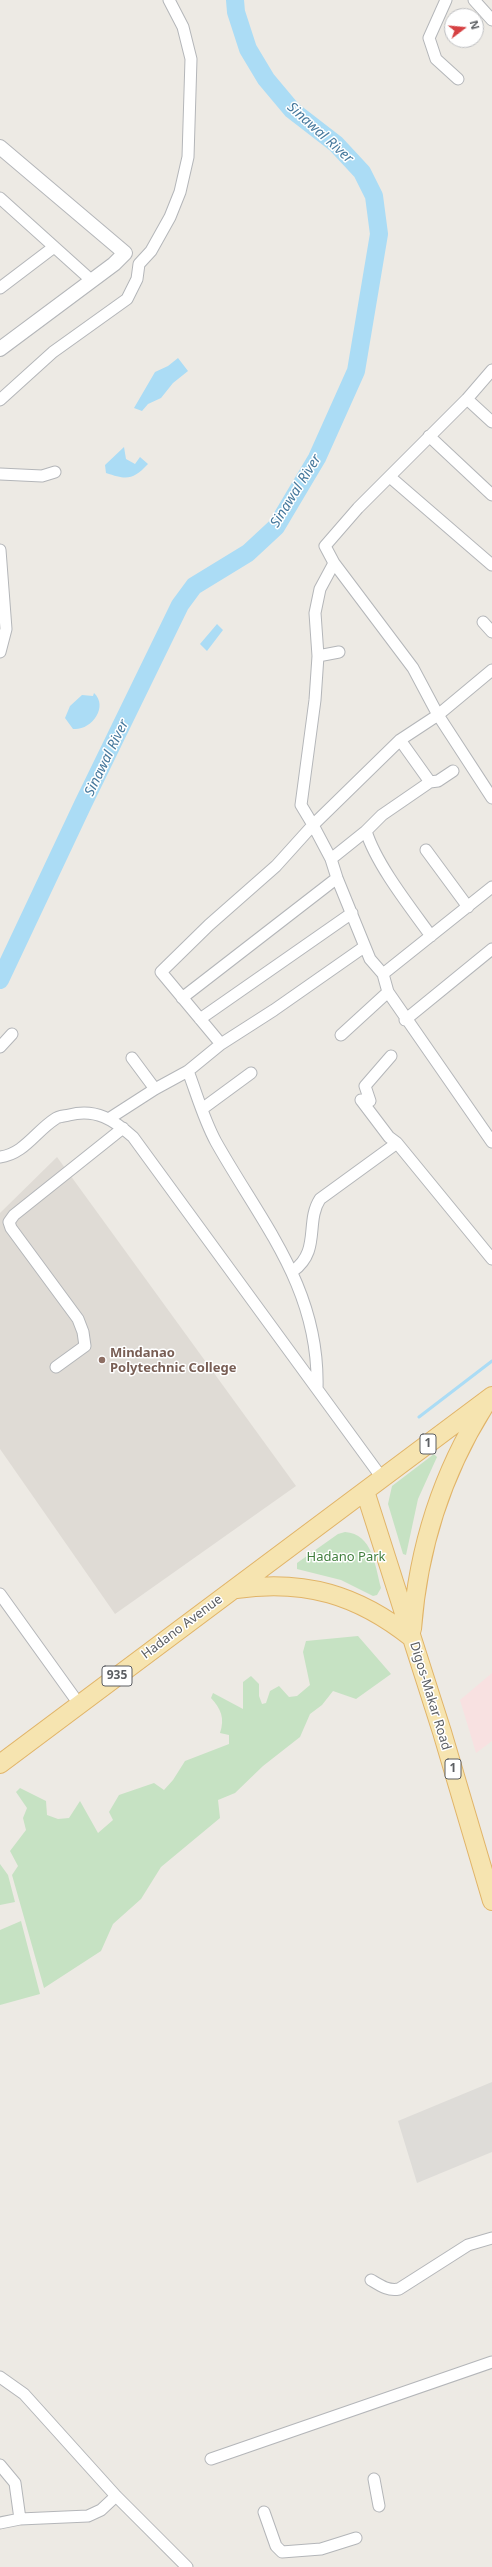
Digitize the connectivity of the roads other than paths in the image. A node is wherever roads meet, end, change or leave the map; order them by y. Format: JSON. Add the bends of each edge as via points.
{"nodes":[{"id":1,"x":168,"y":0,"type":"edge"},
{"id":2,"x":446,"y":0,"type":"edge"},
{"id":3,"x":474,"y":0,"type":"edge"},
{"id":4,"x":492,"y":20,"type":"edge"},
{"id":5,"x":458,"y":79,"type":"dead end"},
{"id":6,"x":0,"y":147,"type":"edge"},
{"id":7,"x":0,"y":198,"type":"edge"},
{"id":8,"x":54,"y":247,"type":"junction"},
{"id":9,"x":125,"y":252,"type":"junction"},
{"id":10,"x":139,"y":264,"type":"junction"},
{"id":11,"x":91,"y":280,"type":"junction"},
{"id":12,"x":0,"y":288,"type":"edge"},
{"id":13,"x":0,"y":349,"type":"edge"},
{"id":14,"x":492,"y":370,"type":"edge"},
{"id":15,"x":467,"y":399,"type":"junction"},
{"id":16,"x":0,"y":400,"type":"edge"},
{"id":17,"x":492,"y":422,"type":"edge"},
{"id":18,"x":429,"y":436,"type":"junction"},
{"id":19,"x":55,"y":472,"type":"dead end"},
{"id":20,"x":0,"y":474,"type":"edge"},
{"id":21,"x":390,"y":477,"type":"junction"},
{"id":22,"x":492,"y":495,"type":"edge"},
{"id":23,"x":0,"y":550,"type":"edge"},
{"id":24,"x":334,"y":563,"type":"junction"},
{"id":25,"x":492,"y":565,"type":"edge"},
{"id":26,"x":484,"y":622,"type":"dead end"},
{"id":27,"x":492,"y":632,"type":"edge"},
{"id":28,"x":0,"y":652,"type":"edge"},
{"id":29,"x":339,"y":652,"type":"dead end"},
{"id":30,"x":318,"y":656,"type":"junction"},
{"id":31,"x":492,"y":670,"type":"edge"},
{"id":32,"x":438,"y":715,"type":"junction"},
{"id":33,"x":400,"y":740,"type":"junction"},
{"id":34,"x":453,"y":771,"type":"dead end"},
{"id":35,"x":430,"y":782,"type":"junction"},
{"id":36,"x":492,"y":798,"type":"edge"},
{"id":37,"x":313,"y":825,"type":"junction"},
{"id":38,"x":366,"y":831,"type":"junction"},
{"id":39,"x":426,"y":850,"type":"dead end"},
{"id":40,"x":332,"y":859,"type":"junction"},
{"id":41,"x":337,"y":878,"type":"junction"},
{"id":42,"x":492,"y":887,"type":"edge"},
{"id":43,"x":468,"y":907,"type":"junction"},
{"id":44,"x":352,"y":913,"type":"junction"},
{"id":45,"x":431,"y":936,"type":"junction"},
{"id":46,"x":364,"y":947,"type":"junction"},
{"id":47,"x":492,"y":949,"type":"edge"},
{"id":48,"x":383,"y":974,"type":"junction"},
{"id":49,"x":388,"y":992,"type":"junction"},
{"id":50,"x":182,"y":998,"type":"junction"},
{"id":51,"x":200,"y":1019,"type":"junction"},
{"id":52,"x":405,"y":1020,"type":"junction"},
{"id":53,"x":12,"y":1034,"type":"dead end"},
{"id":54,"x":341,"y":1035,"type":"dead end"},
{"id":55,"x":221,"y":1044,"type":"junction"},
{"id":56,"x":0,"y":1047,"type":"edge"},
{"id":57,"x":391,"y":1056,"type":"dead end"},
{"id":58,"x":132,"y":1058,"type":"dead end"},
{"id":59,"x":188,"y":1071,"type":"junction"},
{"id":60,"x":251,"y":1073,"type":"dead end"},
{"id":61,"x":155,"y":1089,"type":"junction"},
{"id":62,"x":202,"y":1109,"type":"junction"},
{"id":63,"x":110,"y":1118,"type":"junction"},
{"id":64,"x":123,"y":1128,"type":"junction"},
{"id":65,"x":491,"y":1137,"type":"edge"},
{"id":66,"x":397,"y":1143,"type":"junction"},
{"id":67,"x":0,"y":1157,"type":"edge"},
{"id":68,"x":492,"y":1259,"type":"edge"},
{"id":69,"x":293,"y":1271,"type":"junction"},
{"id":70,"x":56,"y":1366,"type":"dead end"},
{"id":71,"x":317,"y":1389,"type":"junction"},
{"id":72,"x":492,"y":1396,"type":"edge"},
{"id":73,"x":382,"y":1478,"type":"junction"},
{"id":74,"x":365,"y":1491,"type":"junction"},
{"id":75,"x":234,"y":1589,"type":"junction"},
{"id":76,"x":0,"y":1594,"type":"edge"},
{"id":77,"x":412,"y":1638,"type":"junction"},
{"id":78,"x":79,"y":1704,"type":"junction"},
{"id":79,"x":0,"y":1764,"type":"edge"},
{"id":80,"x":492,"y":1901,"type":"edge"},
{"id":81,"x":492,"y":2238,"type":"edge"},
{"id":82,"x":371,"y":2280,"type":"dead end"},
{"id":83,"x":492,"y":2362,"type":"edge"},
{"id":84,"x":0,"y":2377,"type":"edge"},
{"id":85,"x":211,"y":2459,"type":"dead end"},
{"id":86,"x":0,"y":2465,"type":"edge"},
{"id":87,"x":374,"y":2479,"type":"dead end"},
{"id":88,"x":116,"y":2496,"type":"junction"},
{"id":89,"x":379,"y":2506,"type":"dead end"},
{"id":90,"x":264,"y":2512,"type":"dead end"},
{"id":91,"x":20,"y":2519,"type":"junction"},
{"id":92,"x":0,"y":2524,"type":"edge"},
{"id":93,"x":356,"y":2538,"type":"dead end"},
{"id":94,"x":187,"y":2567,"type":"edge"}],
"edges":[{"from":1,"to":10,"type":"street","via":[[183,27],[191,59],[188,157],[180,192],[170,217],[151,251]]},
{"from":2,"to":5,"type":"street","via":[[429,38],[436,59]]},
{"from":3,"to":4,"type":"street"},
{"from":6,"to":9,"type":"street"},
{"from":7,"to":8,"type":"street"},
{"from":8,"to":11,"type":"street"},
{"from":8,"to":12,"type":"street"},
{"from":9,"to":10,"type":"street"},
{"from":9,"to":11,"type":"street","via":[[114,264]]},
{"from":10,"to":16,"type":"street","via":[[137,279],[127,299],[53,352]]},
{"from":11,"to":13,"type":"street"},
{"from":14,"to":15,"type":"street"},
{"from":15,"to":17,"type":"street"},
{"from":15,"to":18,"type":"street"},
{"from":18,"to":21,"type":"street"},
{"from":18,"to":22,"type":"street"},
{"from":19,"to":20,"type":"street","via":[[42,476]]},
{"from":21,"to":24,"type":"street","via":[[358,508],[325,546]]},
{"from":21,"to":25,"type":"street"},
{"from":23,"to":28,"type":"street","via":[[6,629]]},
{"from":24,"to":30,"type":"street","via":[[326,575],[317,601],[315,613]]},
{"from":24,"to":32,"type":"street","via":[[413,668]]},
{"from":26,"to":27,"type":"street"},
{"from":29,"to":30,"type":"street"},
{"from":30,"to":37,"type":"street","via":[[312,736],[301,805]]},
{"from":31,"to":32,"type":"street"},
{"from":32,"to":33,"type":"street"},
{"from":32,"to":36,"type":"street"},
{"from":33,"to":35,"type":"street"},
{"from":33,"to":37,"type":"street"},
{"from":34,"to":35,"type":"street","via":[[438,781]]},
{"from":35,"to":38,"type":"street","via":[[382,816]]},
{"from":37,"to":40,"type":"street"},
{"from":37,"to":50,"type":"street","via":[[276,866],[161,971],[162,977]]},
{"from":38,"to":40,"type":"street"},
{"from":38,"to":45,"type":"street","via":[[371,847]]},
{"from":39,"to":43,"type":"street"},
{"from":40,"to":41,"type":"street"},
{"from":41,"to":44,"type":"street"},
{"from":41,"to":50,"type":"street"},
{"from":42,"to":43,"type":"street"},
{"from":43,"to":45,"type":"street"},
{"from":44,"to":46,"type":"street"},
{"from":44,"to":51,"type":"street"},
{"from":45,"to":48,"type":"street"},
{"from":46,"to":48,"type":"street"},
{"from":46,"to":55,"type":"street"},
{"from":47,"to":52,"type":"street"},
{"from":48,"to":49,"type":"street"},
{"from":49,"to":52,"type":"street"},
{"from":49,"to":54,"type":"street"},
{"from":50,"to":51,"type":"street"},
{"from":51,"to":55,"type":"street"},
{"from":52,"to":65,"type":"street"},
{"from":53,"to":56,"type":"street"},
{"from":55,"to":59,"type":"street"},
{"from":57,"to":66,"type":"street","via":[[365,1086],[370,1101],[361,1100],[388,1137]]},
{"from":58,"to":61,"type":"street"},
{"from":59,"to":61,"type":"street"},
{"from":59,"to":62,"type":"street"},
{"from":60,"to":62,"type":"street"},
{"from":61,"to":63,"type":"street"},
{"from":62,"to":69,"type":"street","via":[[216,1142],[268,1225]]},
{"from":63,"to":64,"type":"street"},
{"from":63,"to":67,"type":"street","via":[[90,1112],[56,1118],[10,1156]]},
{"from":64,"to":70,"type":"street","via":[[14,1215],[9,1222],[81,1326],[85,1346]]},
{"from":64,"to":71,"type":"street","via":[[141,1145]]},
{"from":66,"to":68,"type":"street"},
{"from":66,"to":69,"type":"street","via":[[320,1199],[313,1209],[315,1222],[310,1248],[302,1263]]},
{"from":69,"to":71,"type":"street","via":[[315,1344]]},
{"from":71,"to":73,"type":"street"},
{"from":72,"to":73,"type":"main road","number":"1"},
{"from":72,"to":77,"type":"main road","via":[[458,1452],[434,1512],[418,1574]]},
{"from":73,"to":74,"type":"main road","number":"1"},
{"from":74,"to":75,"type":"main road","name":"Hadano Avenue","number":"935"},
{"from":74,"to":77,"type":"main road","name":"Digos-Makar Road","number":"1"},
{"from":75,"to":77,"type":"main road","via":[[282,1585],[329,1592],[373,1610]]},
{"from":75,"to":78,"type":"main road","name":"Hadano Avenue","number":"935"},
{"from":76,"to":78,"type":"street"},
{"from":77,"to":80,"type":"main road","name":"Digos-Makar Road","number":"1"},
{"from":78,"to":79,"type":"main road","name":"Hadano Avenue","number":"935"},
{"from":81,"to":82,"type":"street","via":[[468,2245],[399,2289],[387,2288]]},
{"from":83,"to":85,"type":"street"},
{"from":84,"to":88,"type":"street","via":[[24,2394]]},
{"from":86,"to":91,"type":"street","via":[[15,2483]]},
{"from":87,"to":89,"type":"street"},
{"from":88,"to":91,"type":"street","via":[[101,2510],[88,2516]]},
{"from":88,"to":94,"type":"street"},
{"from":90,"to":93,"type":"street","via":[[276,2546],[282,2552],[321,2550]]},
{"from":91,"to":92,"type":"street"}]}
